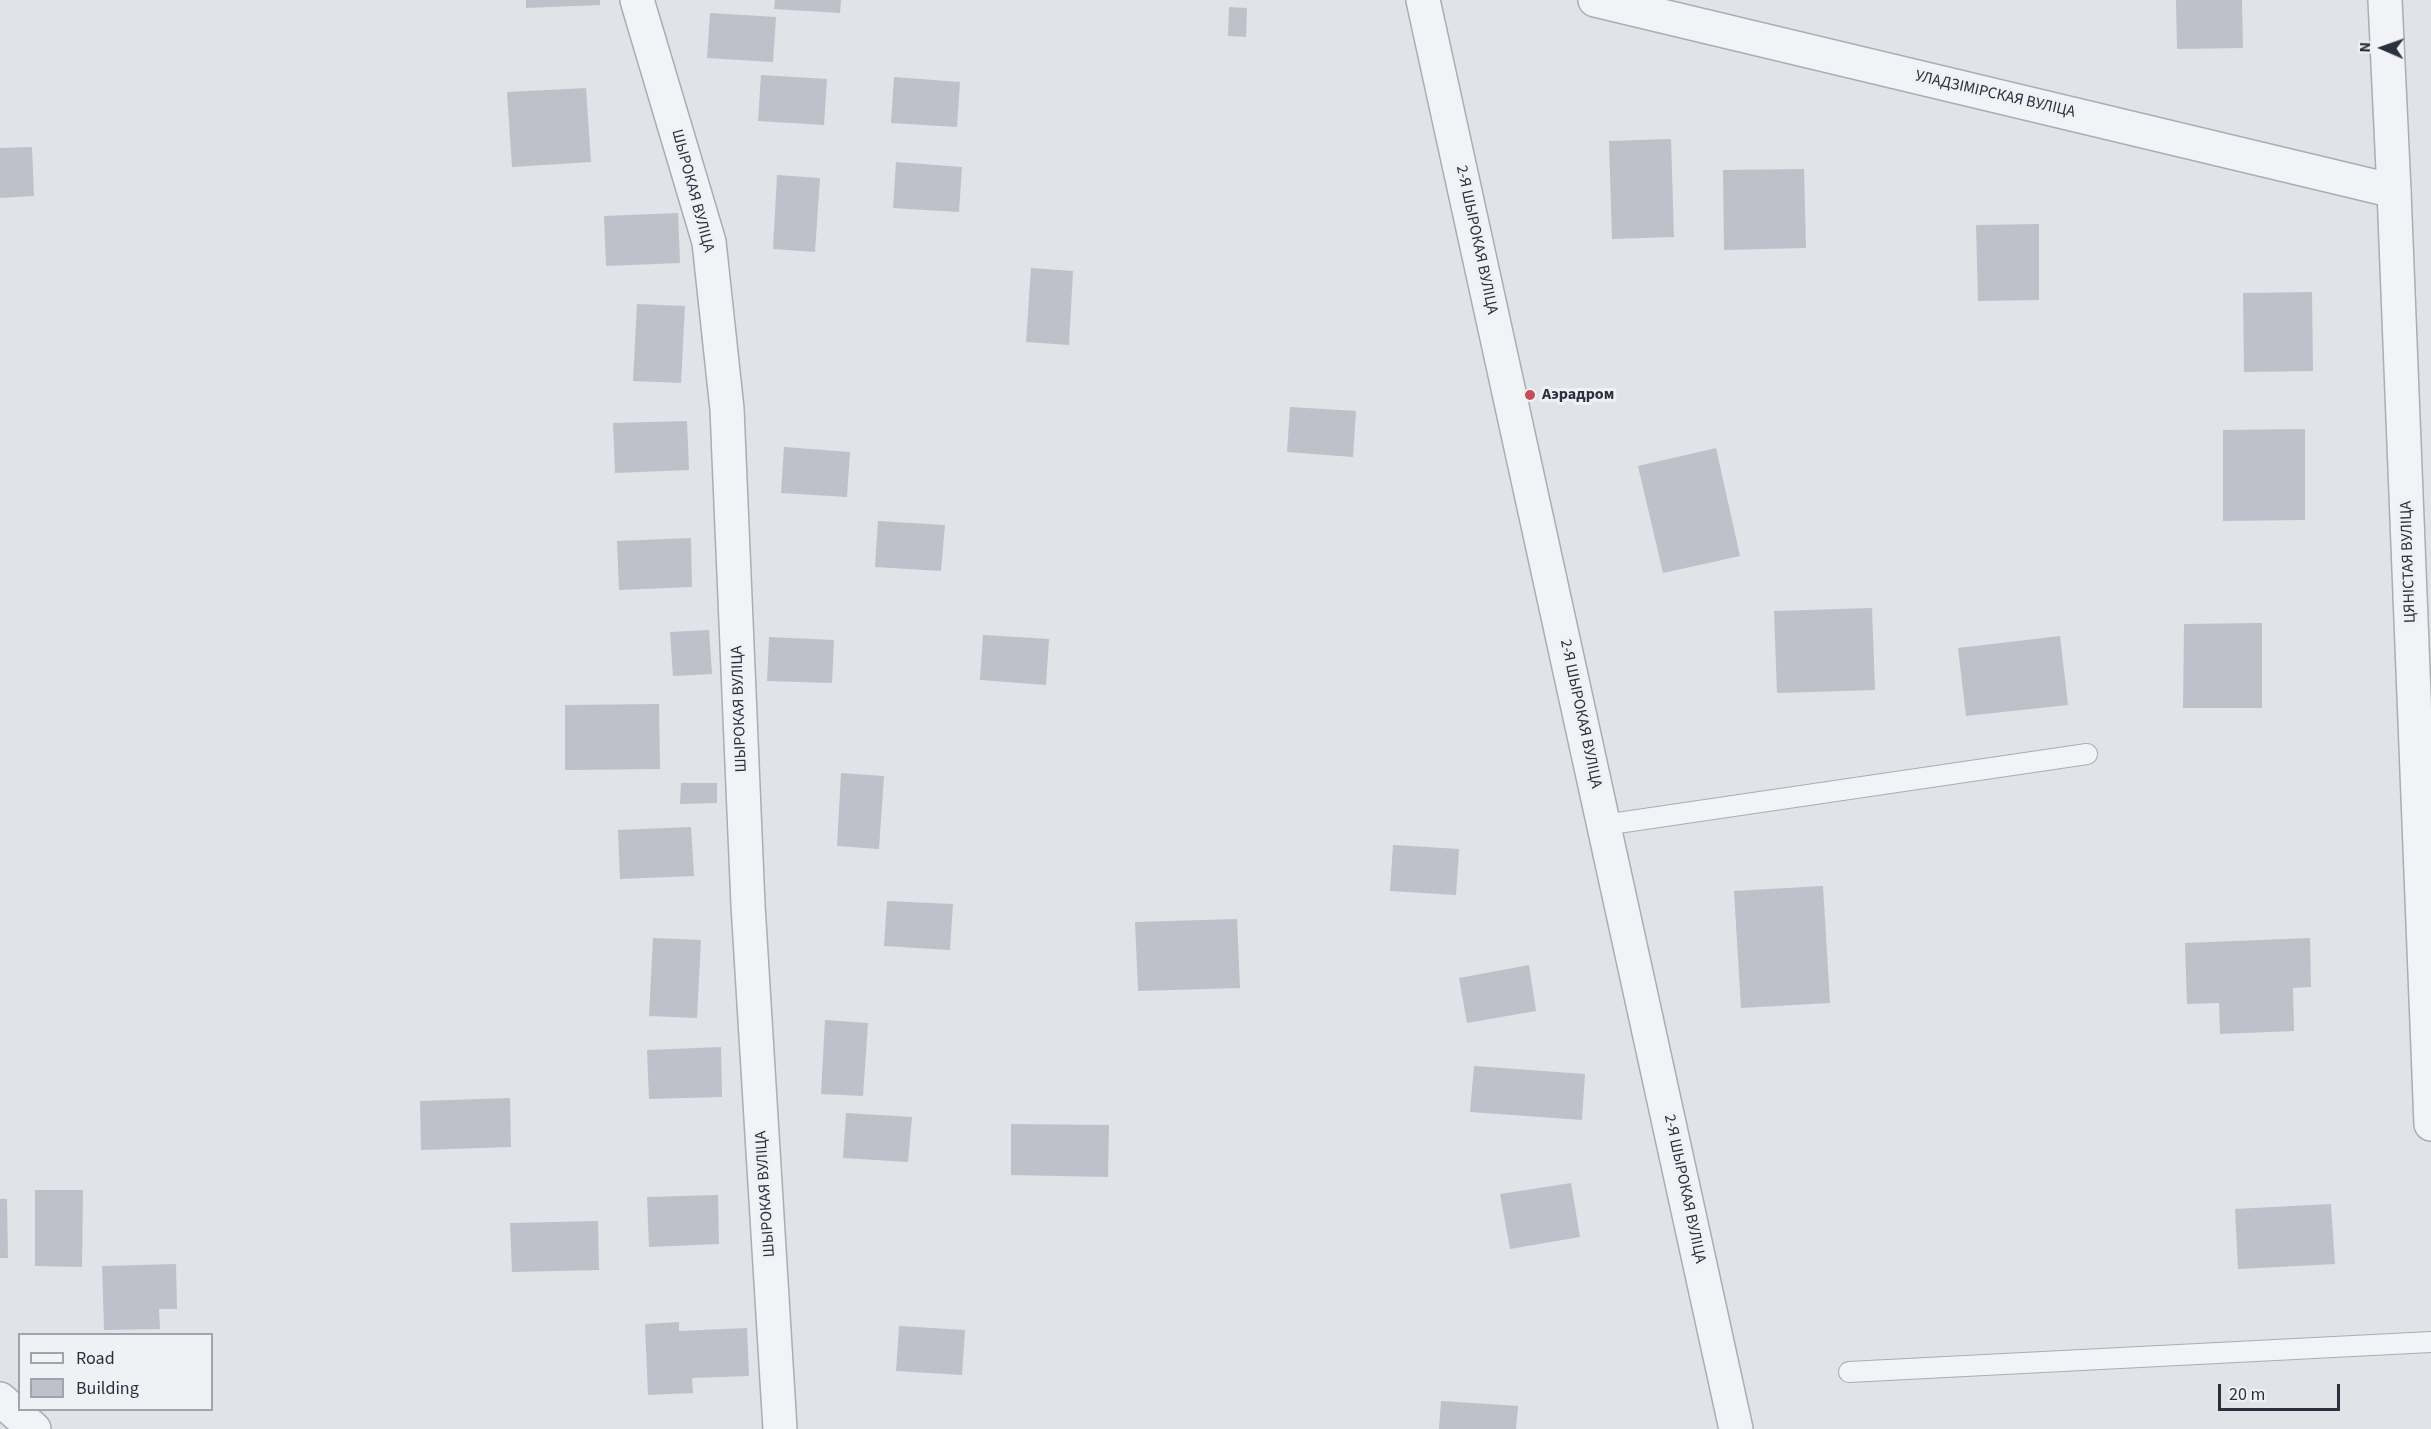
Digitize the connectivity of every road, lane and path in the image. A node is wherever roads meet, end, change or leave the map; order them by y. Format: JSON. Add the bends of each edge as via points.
{"nodes":[{"id":1,"x":637,"y":0,"type":"edge"},
{"id":2,"x":1424,"y":0,"type":"edge"},
{"id":3,"x":1595,"y":0,"type":"edge"},
{"id":4,"x":2385,"y":0,"type":"edge"},
{"id":5,"x":2394,"y":191,"type":"junction"},
{"id":6,"x":2088,"y":754,"type":"dead end"},
{"id":7,"x":1604,"y":825,"type":"junction"},
{"id":8,"x":2431,"y":1124,"type":"edge"},
{"id":9,"x":2431,"y":1342,"type":"edge"},
{"id":10,"x":1849,"y":1372,"type":"dead end"},
{"id":11,"x":0,"y":1399,"type":"edge"},
{"id":12,"x":34,"y":1429,"type":"edge"},
{"id":13,"x":780,"y":1429,"type":"edge"},
{"id":14,"x":1736,"y":1429,"type":"edge"}],
"edges":[{"from":1,"to":13,"type":"street","name":"ШЫРОКАЯ ВУЛІЦА","via":[[709,242],[727,409],[748,905]]},
{"from":2,"to":7,"type":"street","name":"2-Я ШЫРОКАЯ ВУЛІЦА"},
{"from":3,"to":5,"type":"street","name":"УЛАДЗІМІРСКАЯ ВУЛІЦА"},
{"from":4,"to":5,"type":"street","name":"ЦЯНІСТАЯ ВУЛІЦА"},
{"from":5,"to":8,"type":"street","name":"ЦЯНІСТАЯ ВУЛІЦА"},
{"from":6,"to":7,"type":"lane"},
{"from":7,"to":14,"type":"street","name":"2-Я ШЫРОКАЯ ВУЛІЦА"},
{"from":9,"to":10,"type":"lane"},
{"from":11,"to":12,"type":"street"}]}
